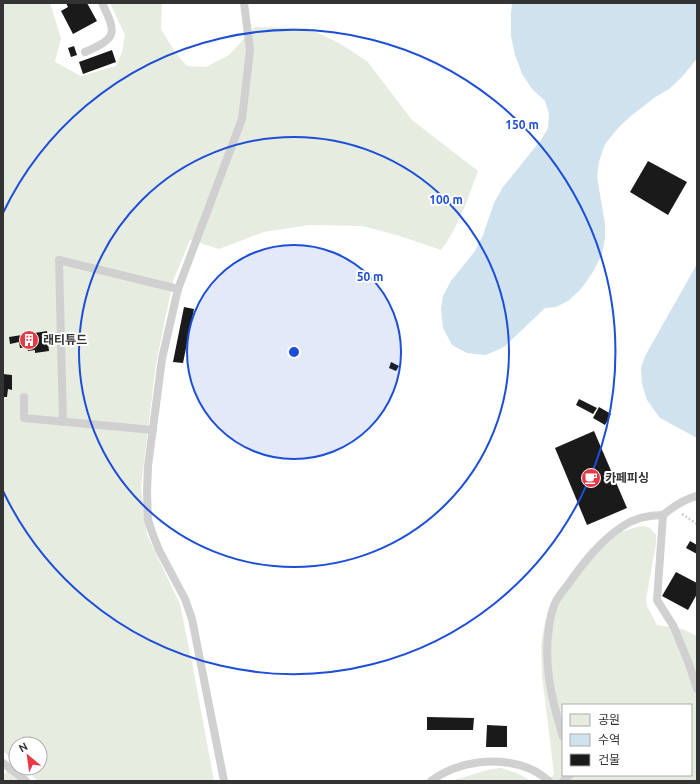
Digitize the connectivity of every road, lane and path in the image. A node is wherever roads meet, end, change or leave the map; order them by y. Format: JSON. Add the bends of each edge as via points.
{"nodes":[{"id":1,"x":102,"y":3,"type":"edge"},
{"id":2,"x":244,"y":3,"type":"edge"},
{"id":3,"x":85,"y":52,"type":"dead end"},
{"id":4,"x":178,"y":289,"type":"junction"},
{"id":5,"x":24,"y":397,"type":"dead end"},
{"id":6,"x":63,"y":422,"type":"junction"},
{"id":7,"x":153,"y":430,"type":"junction"},
{"id":8,"x":697,"y":496,"type":"edge"},
{"id":9,"x":672,"y":508,"type":"junction"},
{"id":10,"x":663,"y":515,"type":"junction"},
{"id":11,"x":697,"y":524,"type":"edge"},
{"id":12,"x":697,"y":690,"type":"edge"},
{"id":13,"x":562,"y":733,"type":"edge"},
{"id":14,"x":3,"y":763,"type":"edge"},
{"id":15,"x":26,"y":781,"type":"edge"},
{"id":16,"x":224,"y":781,"type":"edge"},
{"id":17,"x":431,"y":781,"type":"edge"},
{"id":18,"x":549,"y":781,"type":"edge"}],
"edges":[{"from":1,"to":3,"type":"lane","via":[[112,29],[110,38],[102,45]]},
{"from":2,"to":4,"type":"lane","via":[[250,50],[242,119]]},
{"from":4,"to":6,"type":"lane","via":[[59,260]]},
{"from":4,"to":7,"type":"lane","via":[[162,359]]},
{"from":5,"to":6,"type":"lane","via":[[24,418]]},
{"from":6,"to":7,"type":"lane"},
{"from":7,"to":16,"type":"lane","via":[[148,466],[148,520],[159,550],[185,599],[192,619]]},
{"from":8,"to":9,"type":"lane","via":[[687,498]]},
{"from":9,"to":10,"type":"lane"},
{"from":9,"to":11,"type":"path"},
{"from":10,"to":12,"type":"lane","via":[[657,600],[674,627]]},
{"from":10,"to":13,"type":"lane","via":[[641,517],[600,544],[555,603],[549,626],[546,658],[550,690]]},
{"from":14,"to":15,"type":"lane"},
{"from":17,"to":18,"type":"lane","via":[[445,772],[481,762],[514,764],[529,769]]}]}
